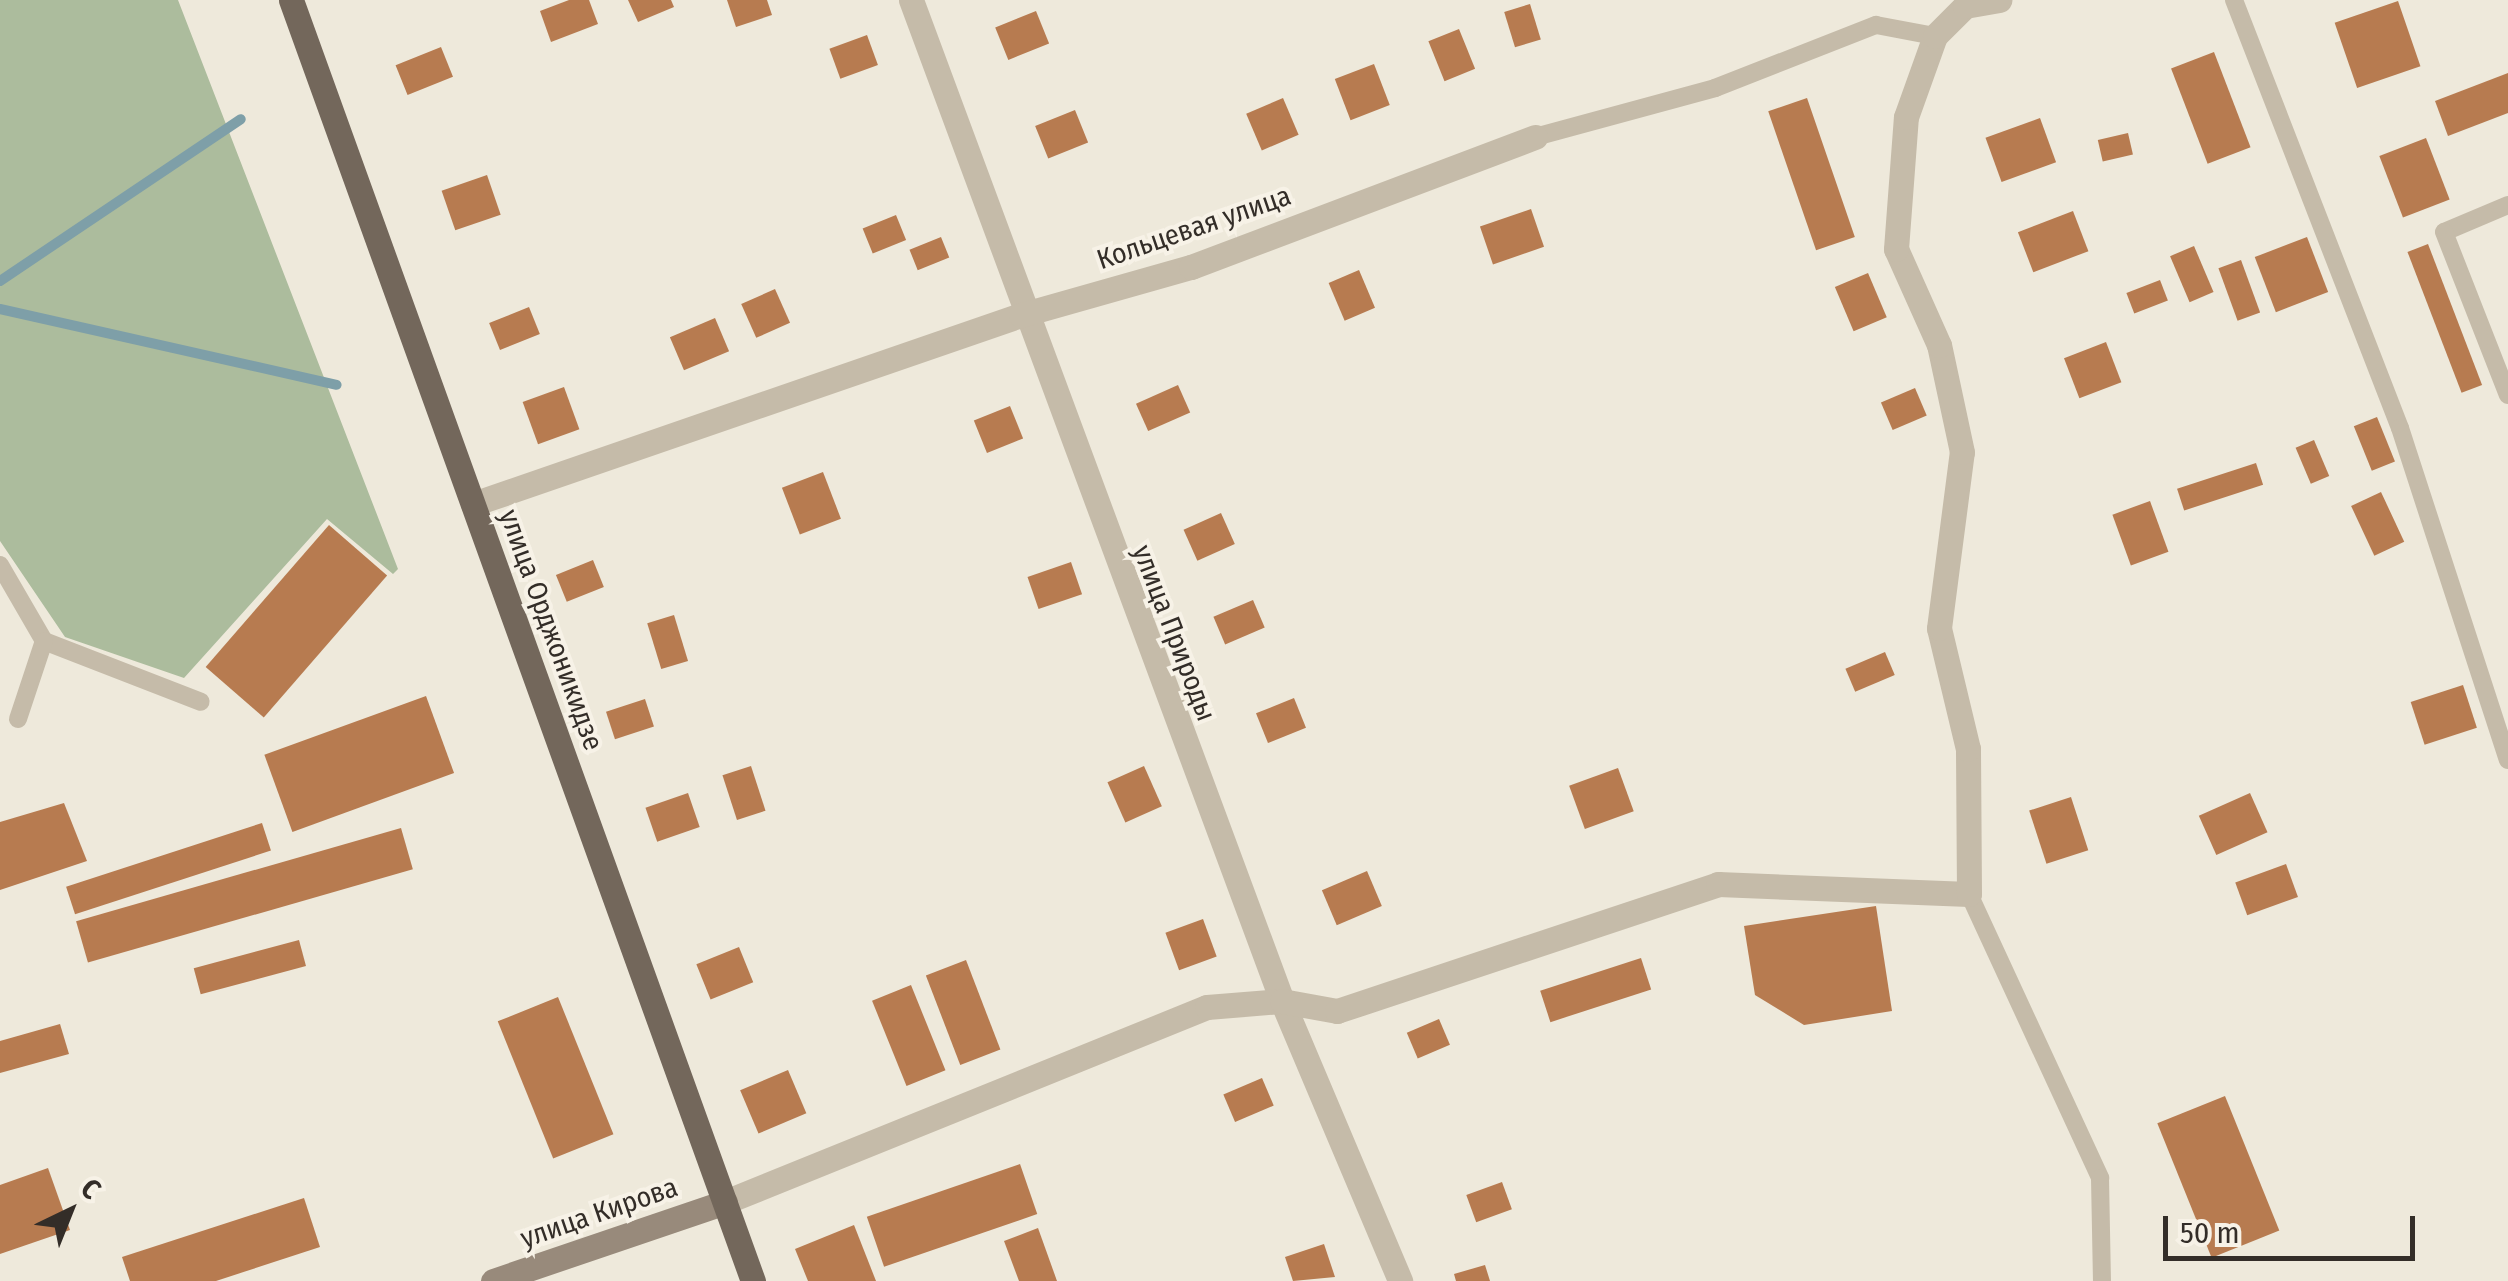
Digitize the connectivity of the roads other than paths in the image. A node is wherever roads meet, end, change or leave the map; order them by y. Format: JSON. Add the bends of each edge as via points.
{"nodes":[{"id":1,"x":292,"y":0,"type":"edge"},
{"id":2,"x":910,"y":0,"type":"edge"},
{"id":3,"x":1998,"y":0,"type":"edge"},
{"id":4,"x":2234,"y":0,"type":"edge"},
{"id":5,"x":1935,"y":36,"type":"junction"},
{"id":6,"x":1535,"y":137,"type":"joint"},
{"id":7,"x":2508,"y":205,"type":"edge"},
{"id":8,"x":1021,"y":315,"type":"junction"},
{"id":9,"x":2508,"y":394,"type":"edge"},
{"id":10,"x":474,"y":504,"type":"junction"},
{"id":11,"x":0,"y":565,"type":"edge"},
{"id":12,"x":44,"y":641,"type":"junction"},
{"id":13,"x":201,"y":702,"type":"dead end"},
{"id":14,"x":18,"y":719,"type":"dead end"},
{"id":15,"x":2508,"y":760,"type":"edge"},
{"id":16,"x":1970,"y":894,"type":"junction"},
{"id":17,"x":1282,"y":1001,"type":"junction"},
{"id":18,"x":725,"y":1202,"type":"junction"},
{"id":19,"x":493,"y":1281,"type":"edge"},
{"id":20,"x":753,"y":1281,"type":"edge"},
{"id":21,"x":1400,"y":1281,"type":"edge"},
{"id":22,"x":2102,"y":1281,"type":"edge"}],
"edges":[{"from":1,"to":10,"type":"main road","name":"улица Орджоникидзе"},
{"from":2,"to":8,"type":"street","name":"улица Природы"},
{"from":3,"to":5,"type":"street","via":[[1966,6]]},
{"from":4,"to":15,"type":"lane","via":[[2400,428]]},
{"from":5,"to":6,"type":"lane","name":"Кольцевая улица","via":[[1876,25],[1715,88]]},
{"from":5,"to":16,"type":"street","via":[[1906,117],[1896,249],[1939,345],[1962,452],[1939,628],[1968,748]]},
{"from":6,"to":8,"type":"street","name":"Кольцевая улица","via":[[1190,268]]},
{"from":7,"to":9,"type":"lane","via":[[2444,232]]},
{"from":8,"to":10,"type":"street","name":"Кольцевая улица"},
{"from":8,"to":17,"type":"street","name":"улица Природы"},
{"from":10,"to":18,"type":"main road","name":"улица Орджоникидзе"},
{"from":11,"to":12,"type":"lane"},
{"from":12,"to":13,"type":"lane"},
{"from":12,"to":14,"type":"lane"},
{"from":16,"to":17,"type":"street","via":[[1718,884],[1337,1011]]},
{"from":16,"to":22,"type":"lane","via":[[2100,1178]]},
{"from":17,"to":18,"type":"street","via":[[1207,1007]]},
{"from":17,"to":21,"type":"street","name":"улица Природы"},
{"from":18,"to":19,"type":"main road","name":"улица Кирова"},
{"from":18,"to":20,"type":"main road","name":"улица Орджоникидзе"}]}
